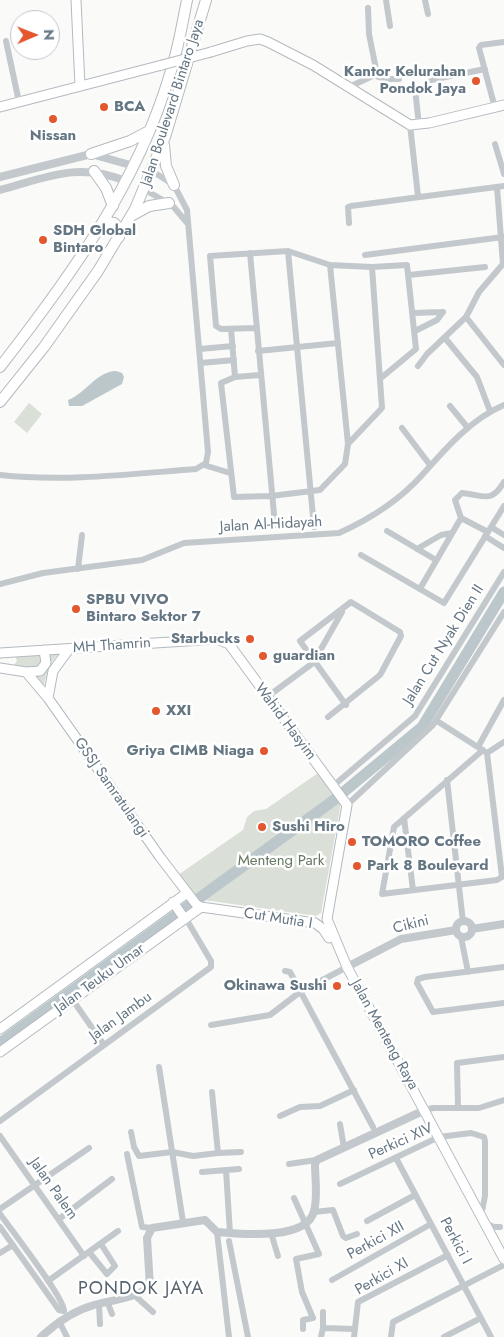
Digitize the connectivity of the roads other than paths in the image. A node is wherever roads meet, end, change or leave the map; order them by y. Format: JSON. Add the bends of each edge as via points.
{"nodes":[{"id":1,"x":76,"y":0,"type":"edge"},
{"id":2,"x":187,"y":0,"type":"edge"},
{"id":3,"x":206,"y":0,"type":"edge"},
{"id":4,"x":386,"y":0,"type":"edge"},
{"id":5,"x":425,"y":0,"type":"edge"},
{"id":6,"x":368,"y":8,"type":"dead end"},
{"id":7,"x":428,"y":14,"type":"dead end"},
{"id":8,"x":390,"y":26,"type":"dead end"},
{"id":9,"x":6,"y":41,"type":"dead end"},
{"id":10,"x":504,"y":42,"type":"edge"},
{"id":11,"x":485,"y":69,"type":"junction"},
{"id":12,"x":376,"y":76,"type":"junction"},
{"id":13,"x":399,"y":79,"type":"dead end"},
{"id":14,"x":431,"y":80,"type":"dead end"},
{"id":15,"x":80,"y":86,"type":"junction"},
{"id":16,"x":349,"y":86,"type":"junction"},
{"id":17,"x":415,"y":89,"type":"dead end"},
{"id":18,"x":19,"y":102,"type":"junction"},
{"id":19,"x":500,"y":106,"type":"edge"},
{"id":20,"x":0,"y":107,"type":"edge"},
{"id":21,"x":158,"y":109,"type":"junction"},
{"id":22,"x":172,"y":114,"type":"junction"},
{"id":23,"x":414,"y":125,"type":"junction"},
{"id":24,"x":150,"y":131,"type":"junction"},
{"id":25,"x":165,"y":137,"type":"junction"},
{"id":26,"x":495,"y":144,"type":"dead end"},
{"id":27,"x":91,"y":154,"type":"junction"},
{"id":28,"x":94,"y":171,"type":"junction"},
{"id":29,"x":152,"y":171,"type":"junction"},
{"id":30,"x":14,"y":173,"type":"junction"},
{"id":31,"x":130,"y":174,"type":"junction"},
{"id":32,"x":504,"y":174,"type":"edge"},
{"id":33,"x":0,"y":177,"type":"edge"},
{"id":34,"x":17,"y":185,"type":"junction"},
{"id":35,"x":174,"y":185,"type":"junction"},
{"id":36,"x":146,"y":186,"type":"junction"},
{"id":37,"x":500,"y":187,"type":"edge"},
{"id":38,"x":0,"y":190,"type":"edge"},
{"id":39,"x":418,"y":196,"type":"junction"},
{"id":40,"x":169,"y":203,"type":"junction"},
{"id":41,"x":113,"y":206,"type":"junction"},
{"id":42,"x":131,"y":216,"type":"junction"},
{"id":43,"x":349,"y":223,"type":"dead end"},
{"id":44,"x":188,"y":225,"type":"junction"},
{"id":45,"x":101,"y":226,"type":"junction"},
{"id":46,"x":119,"y":237,"type":"junction"},
{"id":47,"x":502,"y":237,"type":"edge"},
{"id":48,"x":288,"y":251,"type":"junction"},
{"id":49,"x":250,"y":253,"type":"junction"},
{"id":50,"x":365,"y":255,"type":"dead end"},
{"id":51,"x":330,"y":265,"type":"junction"},
{"id":52,"x":372,"y":266,"type":"junction"},
{"id":53,"x":485,"y":267,"type":"dead end"},
{"id":54,"x":409,"y":275,"type":"junction"},
{"id":55,"x":413,"y":314,"type":"junction"},
{"id":56,"x":466,"y":317,"type":"junction"},
{"id":57,"x":256,"y":328,"type":"junction"},
{"id":58,"x":231,"y":329,"type":"junction"},
{"id":59,"x":415,"y":330,"type":"junction"},
{"id":60,"x":446,"y":338,"type":"junction"},
{"id":61,"x":338,"y":343,"type":"junction"},
{"id":62,"x":233,"y":346,"type":"junction"},
{"id":63,"x":297,"y":347,"type":"junction"},
{"id":64,"x":200,"y":349,"type":"junction"},
{"id":65,"x":258,"y":351,"type":"junction"},
{"id":66,"x":234,"y":360,"type":"junction"},
{"id":67,"x":201,"y":363,"type":"junction"},
{"id":68,"x":504,"y":365,"type":"edge"},
{"id":69,"x":418,"y":366,"type":"dead end"},
{"id":70,"x":0,"y":367,"type":"edge"},
{"id":71,"x":260,"y":375,"type":"junction"},
{"id":72,"x":235,"y":377,"type":"junction"},
{"id":73,"x":381,"y":378,"type":"junction"},
{"id":74,"x":0,"y":402,"type":"edge"},
{"id":75,"x":504,"y":405,"type":"edge"},
{"id":76,"x":450,"y":406,"type":"dead end"},
{"id":77,"x":490,"y":411,"type":"junction"},
{"id":78,"x":402,"y":428,"type":"dead end"},
{"id":79,"x":468,"y":428,"type":"junction"},
{"id":80,"x":348,"y":444,"type":"junction"},
{"id":81,"x":204,"y":465,"type":"junction"},
{"id":82,"x":430,"y":465,"type":"junction"},
{"id":83,"x":230,"y":473,"type":"junction"},
{"id":84,"x":0,"y":475,"type":"edge"},
{"id":85,"x":504,"y":482,"type":"edge"},
{"id":86,"x":310,"y":491,"type":"junction"},
{"id":87,"x":271,"y":496,"type":"junction"},
{"id":88,"x":504,"y":506,"type":"edge"},
{"id":89,"x":461,"y":518,"type":"junction"},
{"id":90,"x":275,"y":525,"type":"dead end"},
{"id":91,"x":314,"y":526,"type":"dead end"},
{"id":92,"x":388,"y":531,"type":"dead end"},
{"id":93,"x":488,"y":532,"type":"junction"},
{"id":94,"x":82,"y":534,"type":"dead end"},
{"id":95,"x":452,"y":534,"type":"junction"},
{"id":96,"x":504,"y":535,"type":"edge"},
{"id":97,"x":504,"y":548,"type":"edge"},
{"id":98,"x":417,"y":549,"type":"junction"},
{"id":99,"x":361,"y":555,"type":"dead end"},
{"id":100,"x":436,"y":560,"type":"junction"},
{"id":101,"x":78,"y":569,"type":"junction"},
{"id":102,"x":504,"y":572,"type":"edge"},
{"id":103,"x":0,"y":584,"type":"edge"},
{"id":104,"x":421,"y":588,"type":"junction"},
{"id":105,"x":343,"y":610,"type":"junction"},
{"id":106,"x":504,"y":612,"type":"edge"},
{"id":107,"x":225,"y":640,"type":"joint"},
{"id":108,"x":70,"y":649,"type":"junction"},
{"id":109,"x":44,"y":650,"type":"junction"},
{"id":110,"x":0,"y":653,"type":"edge"},
{"id":111,"x":313,"y":662,"type":"junction"},
{"id":112,"x":0,"y":668,"type":"edge"},
{"id":113,"x":26,"y":672,"type":"junction"},
{"id":114,"x":267,"y":697,"type":"junction"},
{"id":115,"x":48,"y":698,"type":"junction"},
{"id":116,"x":504,"y":700,"type":"edge"},
{"id":117,"x":346,"y":705,"type":"junction"},
{"id":118,"x":328,"y":717,"type":"dead end"},
{"id":119,"x":437,"y":721,"type":"junction"},
{"id":120,"x":504,"y":742,"type":"edge"},
{"id":121,"x":483,"y":750,"type":"junction"},
{"id":122,"x":447,"y":780,"type":"junction"},
{"id":123,"x":333,"y":786,"type":"junction"},
{"id":124,"x":346,"y":804,"type":"junction"},
{"id":125,"x":404,"y":818,"type":"junction"},
{"id":126,"x":458,"y":884,"type":"junction"},
{"id":127,"x":413,"y":890,"type":"junction"},
{"id":128,"x":188,"y":895,"type":"junction"},
{"id":129,"x":199,"y":905,"type":"junction"},
{"id":130,"x":180,"y":912,"type":"junction"},
{"id":131,"x":327,"y":912,"type":"junction"},
{"id":132,"x":464,"y":922,"type":"junction"},
{"id":133,"x":315,"y":923,"type":"junction"},
{"id":134,"x":504,"y":924,"type":"edge"},
{"id":135,"x":472,"y":929,"type":"junction"},
{"id":136,"x":456,"y":930,"type":"junction"},
{"id":137,"x":464,"y":937,"type":"junction"},
{"id":138,"x":345,"y":963,"type":"junction"},
{"id":139,"x":504,"y":967,"type":"edge"},
{"id":140,"x":285,"y":971,"type":"dead end"},
{"id":141,"x":468,"y":972,"type":"junction"},
{"id":142,"x":300,"y":992,"type":"junction"},
{"id":143,"x":72,"y":999,"type":"junction"},
{"id":144,"x":504,"y":1003,"type":"edge"},
{"id":145,"x":211,"y":1025,"type":"dead end"},
{"id":146,"x":0,"y":1028,"type":"edge"},
{"id":147,"x":104,"y":1045,"type":"junction"},
{"id":148,"x":0,"y":1052,"type":"edge"},
{"id":149,"x":504,"y":1057,"type":"edge"},
{"id":150,"x":159,"y":1067,"type":"dead end"},
{"id":151,"x":354,"y":1090,"type":"junction"},
{"id":152,"x":212,"y":1092,"type":"dead end"},
{"id":153,"x":504,"y":1100,"type":"edge"},
{"id":154,"x":458,"y":1107,"type":"junction"},
{"id":155,"x":425,"y":1110,"type":"junction"},
{"id":156,"x":280,"y":1116,"type":"dead end"},
{"id":157,"x":0,"y":1121,"type":"edge"},
{"id":158,"x":340,"y":1124,"type":"dead end"},
{"id":159,"x":373,"y":1127,"type":"dead end"},
{"id":160,"x":131,"y":1132,"type":"dead end"},
{"id":161,"x":0,"y":1136,"type":"edge"},
{"id":162,"x":439,"y":1137,"type":"junction"},
{"id":163,"x":89,"y":1148,"type":"dead end"},
{"id":164,"x":344,"y":1148,"type":"junction"},
{"id":165,"x":172,"y":1152,"type":"junction"},
{"id":166,"x":241,"y":1152,"type":"dead end"},
{"id":167,"x":218,"y":1153,"type":"junction"},
{"id":168,"x":127,"y":1154,"type":"dead end"},
{"id":169,"x":396,"y":1158,"type":"junction"},
{"id":170,"x":316,"y":1160,"type":"junction"},
{"id":171,"x":289,"y":1164,"type":"dead end"},
{"id":172,"x":239,"y":1169,"type":"dead end"},
{"id":173,"x":226,"y":1170,"type":"junction"},
{"id":174,"x":202,"y":1172,"type":"dead end"},
{"id":175,"x":112,"y":1179,"type":"dead end"},
{"id":176,"x":340,"y":1184,"type":"dead end"},
{"id":177,"x":34,"y":1185,"type":"junction"},
{"id":178,"x":415,"y":1195,"type":"junction"},
{"id":179,"x":294,"y":1198,"type":"dead end"},
{"id":180,"x":0,"y":1209,"type":"edge"},
{"id":181,"x":314,"y":1212,"type":"junction"},
{"id":182,"x":0,"y":1214,"type":"edge"},
{"id":183,"x":59,"y":1219,"type":"junction"},
{"id":184,"x":482,"y":1219,"type":"junction"},
{"id":185,"x":366,"y":1221,"type":"dead end"},
{"id":186,"x":183,"y":1222,"type":"junction"},
{"id":187,"x":305,"y":1224,"type":"junction"},
{"id":188,"x":431,"y":1224,"type":"junction"},
{"id":189,"x":502,"y":1226,"type":"edge"},
{"id":190,"x":0,"y":1227,"type":"edge"},
{"id":191,"x":152,"y":1228,"type":"junction"},
{"id":192,"x":118,"y":1231,"type":"dead end"},
{"id":193,"x":217,"y":1232,"type":"junction"},
{"id":194,"x":271,"y":1233,"type":"junction"},
{"id":195,"x":490,"y":1233,"type":"junction"},
{"id":196,"x":356,"y":1234,"type":"dead end"},
{"id":197,"x":230,"y":1237,"type":"junction"},
{"id":198,"x":13,"y":1244,"type":"junction"},
{"id":199,"x":101,"y":1244,"type":"junction"},
{"id":200,"x":0,"y":1253,"type":"edge"},
{"id":201,"x":87,"y":1254,"type":"junction"},
{"id":202,"x":448,"y":1255,"type":"junction"},
{"id":203,"x":278,"y":1256,"type":"dead end"},
{"id":204,"x":504,"y":1259,"type":"edge"},
{"id":205,"x":504,"y":1265,"type":"edge"},
{"id":206,"x":332,"y":1280,"type":"dead end"},
{"id":207,"x":48,"y":1281,"type":"junction"},
{"id":208,"x":464,"y":1286,"type":"junction"},
{"id":209,"x":133,"y":1294,"type":"junction"},
{"id":210,"x":103,"y":1302,"type":"junction"},
{"id":211,"x":152,"y":1312,"type":"dead end"},
{"id":212,"x":323,"y":1312,"type":"dead end"},
{"id":213,"x":112,"y":1314,"type":"dead end"},
{"id":214,"x":481,"y":1318,"type":"junction"},
{"id":215,"x":59,"y":1321,"type":"junction"},
{"id":216,"x":100,"y":1324,"type":"dead end"},
{"id":217,"x":303,"y":1329,"type":"dead end"},
{"id":218,"x":355,"y":1329,"type":"junction"},
{"id":219,"x":322,"y":1332,"type":"edge"},
{"id":220,"x":41,"y":1337,"type":"edge"},
{"id":221,"x":67,"y":1337,"type":"edge"},
{"id":222,"x":229,"y":1337,"type":"edge"},
{"id":223,"x":248,"y":1337,"type":"edge"},
{"id":224,"x":354,"y":1337,"type":"edge"},
{"id":225,"x":391,"y":1337,"type":"edge"},
{"id":226,"x":444,"y":1337,"type":"edge"},
{"id":227,"x":491,"y":1337,"type":"edge"}],
"edges":[{"from":1,"to":15,"type":"main road"},
{"from":2,"to":21,"type":"main road","name":"Jalan Boulevard Bintaro Jaya","via":[[175,60]]},
{"from":3,"to":22,"type":"main road","name":"Jalan Boulevard Bintaro Jaya"},
{"from":4,"to":8,"type":"street"},
{"from":5,"to":7,"type":"street"},
{"from":6,"to":12,"type":"street"},
{"from":9,"to":18,"type":"street"},
{"from":10,"to":11,"type":"street","via":[[481,45]]},
{"from":11,"to":14,"type":"street"},
{"from":11,"to":19,"type":"street"},
{"from":12,"to":13,"type":"street"},
{"from":12,"to":16,"type":"street"},
{"from":15,"to":16,"type":"main road","bridge":true,"via":[[260,39]]},
{"from":15,"to":18,"type":"main road"},
{"from":16,"to":23,"type":"main road"},
{"from":17,"to":23,"type":"street"},
{"from":18,"to":20,"type":"main road"},
{"from":19,"to":23,"type":"main road"},
{"from":21,"to":22,"type":"main road","via":[[163,118]]},
{"from":21,"to":24,"type":"main road","name":"Jalan Boulevard Bintaro Jaya"},
{"from":22,"to":25,"type":"main road","name":"Jalan Boulevard Bintaro Jaya"},
{"from":23,"to":39,"type":"street"},
{"from":24,"to":27,"type":"main road"},
{"from":24,"to":31,"type":"main road","name":"Jalan Boulevard Bintaro Jaya"},
{"from":25,"to":29,"type":"main road","name":"Jalan Boulevard Bintaro Jaya"},
{"from":25,"to":35,"type":"main road","via":[[165,159]]},
{"from":26,"to":32,"type":"street"},
{"from":27,"to":30,"type":"street"},
{"from":27,"to":31,"type":"street","via":[[112,158]]},
{"from":28,"to":31,"type":"street"},
{"from":28,"to":34,"type":"street","via":[[74,171]]},
{"from":28,"to":41,"type":"main road"},
{"from":29,"to":35,"type":"street"},
{"from":29,"to":36,"type":"main road","name":"Jalan Boulevard Bintaro Jaya"},
{"from":30,"to":33,"type":"street"},
{"from":30,"to":34,"type":"street"},
{"from":31,"to":36,"type":"main road"},
{"from":31,"to":41,"type":"main road","name":"Jalan Boulevard Bintaro Jaya"},
{"from":34,"to":38,"type":"street"},
{"from":35,"to":44,"type":"street","via":[[185,204]]},
{"from":36,"to":40,"type":"street"},
{"from":36,"to":42,"type":"main road","name":"Jalan Boulevard Bintaro Jaya"},
{"from":37,"to":39,"type":"street"},
{"from":37,"to":47,"type":"street"},
{"from":39,"to":43,"type":"street","via":[[348,207]]},
{"from":40,"to":42,"type":"main road","via":[[149,206]]},
{"from":40,"to":44,"type":"street"},
{"from":41,"to":45,"type":"main road","name":"Jalan Boulevard Bintaro Jaya"},
{"from":42,"to":46,"type":"main road","name":"Jalan Boulevard Bintaro Jaya"},
{"from":44,"to":64,"type":"street"},
{"from":45,"to":46,"type":"main road","via":[[109,222],[116,224],[120,230]]},
{"from":45,"to":70,"type":"main road","name":"Jalan Boulevard Bintaro Jaya","via":[[67,279]]},
{"from":46,"to":74,"type":"main road","name":"Jalan Boulevard Bintaro Jaya","via":[[44,347]]},
{"from":47,"to":50,"type":"street"},
{"from":47,"to":56,"type":"street","via":[[503,264],[479,292]]},
{"from":48,"to":49,"type":"street"},
{"from":48,"to":51,"type":"street"},
{"from":48,"to":63,"type":"street"},
{"from":49,"to":57,"type":"street"},
{"from":49,"to":58,"type":"street","via":[[210,256],[216,326],[221,330]]},
{"from":51,"to":52,"type":"street"},
{"from":51,"to":61,"type":"street"},
{"from":52,"to":54,"type":"street","via":[[406,265]]},
{"from":52,"to":73,"type":"street"},
{"from":53,"to":54,"type":"street"},
{"from":54,"to":55,"type":"street"},
{"from":55,"to":59,"type":"street"},
{"from":55,"to":59,"type":"street","via":[[443,312],[437,320]]},
{"from":56,"to":60,"type":"street"},
{"from":56,"to":68,"type":"street"},
{"from":57,"to":58,"type":"street"},
{"from":57,"to":65,"type":"street"},
{"from":58,"to":62,"type":"street"},
{"from":59,"to":73,"type":"street","via":[[416,349]]},
{"from":60,"to":69,"type":"street"},
{"from":60,"to":77,"type":"street","via":[[477,377]]},
{"from":61,"to":63,"type":"street"},
{"from":61,"to":80,"type":"street"},
{"from":62,"to":64,"type":"street"},
{"from":62,"to":66,"type":"street"},
{"from":63,"to":65,"type":"street"},
{"from":63,"to":86,"type":"street"},
{"from":64,"to":67,"type":"street"},
{"from":65,"to":71,"type":"street"},
{"from":66,"to":67,"type":"street"},
{"from":66,"to":72,"type":"street"},
{"from":67,"to":81,"type":"street","via":[[208,452]]},
{"from":71,"to":72,"type":"street"},
{"from":71,"to":87,"type":"street"},
{"from":72,"to":83,"type":"street","via":[[221,383]]},
{"from":73,"to":80,"type":"street","via":[[382,408]]},
{"from":75,"to":77,"type":"street","name":"Jalan Al-Hidayah"},
{"from":76,"to":79,"type":"street"},
{"from":77,"to":79,"type":"street","name":"Jalan Al-Hidayah"},
{"from":78,"to":82,"type":"street"},
{"from":79,"to":82,"type":"street","name":"Jalan Al-Hidayah"},
{"from":80,"to":86,"type":"street","via":[[345,464],[320,490]]},
{"from":81,"to":83,"type":"street"},
{"from":81,"to":84,"type":"street","via":[[196,469],[83,478]]},
{"from":82,"to":101,"type":"street","name":"Jalan Al-Hidayah","via":[[387,506],[339,533],[184,543],[142,560]]},
{"from":83,"to":87,"type":"street","via":[[234,497]]},
{"from":85,"to":89,"type":"street","via":[[492,496],[459,495],[455,505]]},
{"from":86,"to":87,"type":"street"},
{"from":86,"to":91,"type":"street"},
{"from":87,"to":90,"type":"street"},
{"from":88,"to":93,"type":"street"},
{"from":89,"to":93,"type":"street"},
{"from":89,"to":95,"type":"street"},
{"from":92,"to":98,"type":"street"},
{"from":93,"to":96,"type":"street"},
{"from":93,"to":97,"type":"street"},
{"from":93,"to":104,"type":"street","via":[[444,603]]},
{"from":94,"to":101,"type":"street"},
{"from":95,"to":98,"type":"street","via":[[442,535]]},
{"from":95,"to":100,"type":"street"},
{"from":98,"to":100,"type":"street"},
{"from":99,"to":104,"type":"street"},
{"from":100,"to":104,"type":"street"},
{"from":101,"to":103,"type":"street","name":"Jalan Al-Hidayah","via":[[31,575]]},
{"from":102,"to":123,"type":"street","name":"Jalan Cut Nyak Dien II","via":[[415,716]]},
{"from":105,"to":111,"type":"street"},
{"from":105,"to":111,"type":"street","via":[[300,639]]},
{"from":105,"to":117,"type":"street","via":[[352,603],[401,634],[380,675]]},
{"from":106,"to":119,"type":"street"},
{"from":107,"to":108,"type":"main road","name":"MH Thamrin"},
{"from":107,"to":114,"type":"main road","name":"Wahid Hasyim"},
{"from":108,"to":109,"type":"main road","name":"MH Thamrin"},
{"from":108,"to":115,"type":"main road","via":[[53,670]]},
{"from":109,"to":110,"type":"main road","name":"MH Thamrin"},
{"from":109,"to":113,"type":"main road","via":[[46,663],[42,670]]},
{"from":111,"to":114,"type":"street"},
{"from":111,"to":117,"type":"street"},
{"from":112,"to":113,"type":"main road"},
{"from":113,"to":115,"type":"main road","name":"GSSJ Samratulangi"},
{"from":114,"to":123,"type":"main road","name":"Wahid Hasyim"},
{"from":115,"to":128,"type":"main road","name":"GSSJ Samratulangi"},
{"from":116,"to":121,"type":"street"},
{"from":117,"to":118,"type":"street"},
{"from":119,"to":121,"type":"street"},
{"from":119,"to":124,"type":"street"},
{"from":120,"to":121,"type":"street"},
{"from":121,"to":122,"type":"street"},
{"from":121,"to":126,"type":"street","via":[[502,877]]},
{"from":122,"to":125,"type":"street"},
{"from":122,"to":126,"type":"street"},
{"from":123,"to":124,"type":"main road","name":"Wahid Hasyim"},
{"from":124,"to":131,"type":"main road"},
{"from":125,"to":127,"type":"street"},
{"from":125,"to":127,"type":"street","via":[[394,827],[381,892]]},
{"from":126,"to":127,"type":"street"},
{"from":126,"to":132,"type":"street"},
{"from":128,"to":129,"type":"main road","name":"GSSJ Samratulangi"},
{"from":128,"to":130,"type":"main road","name":"Jalan Teuku Umar"},
{"from":129,"to":130,"type":"main road","name":"Jalan Teuku Umar"},
{"from":129,"to":133,"type":"main road","name":"Cut Mutia I"},
{"from":130,"to":143,"type":"main road","name":"Jalan Teuku Umar"},
{"from":130,"to":146,"type":"main road","name":"Jalan Teuku Umar"},
{"from":130,"to":147,"type":"street","name":"Jalan Jambu","via":[[212,965]]},
{"from":131,"to":133,"type":"main road"},
{"from":131,"to":138,"type":"main road","via":[[327,922]]},
{"from":132,"to":135,"type":"street"},
{"from":132,"to":136,"type":"street","via":[[459,923]]},
{"from":133,"to":138,"type":"main road","name":"Cut Mutia I"},
{"from":134,"to":135,"type":"street"},
{"from":135,"to":137,"type":"street"},
{"from":136,"to":137,"type":"street"},
{"from":136,"to":138,"type":"street","name":"Cikini","via":[[401,939]]},
{"from":137,"to":141,"type":"street"},
{"from":138,"to":142,"type":"street"},
{"from":138,"to":155,"type":"main road","name":"Jalan Menteng Raya"},
{"from":139,"to":141,"type":"street"},
{"from":140,"to":142,"type":"street","via":[[290,972]]},
{"from":141,"to":144,"type":"street","via":[[418,978],[417,985],[432,1011]]},
{"from":142,"to":145,"type":"street","via":[[270,1015]]},
{"from":142,"to":151,"type":"street"},
{"from":143,"to":147,"type":"street"},
{"from":143,"to":148,"type":"main road","name":"Jalan Teuku Umar"},
{"from":147,"to":157,"type":"street","name":"Jalan Jambu"},
{"from":149,"to":154,"type":"street","via":[[457,1063]]},
{"from":150,"to":165,"type":"street"},
{"from":151,"to":156,"type":"street","via":[[320,1106],[300,1107]]},
{"from":151,"to":159,"type":"street"},
{"from":152,"to":167,"type":"street"},
{"from":153,"to":154,"type":"street","via":[[479,1108]]},
{"from":154,"to":155,"type":"street"},
{"from":155,"to":162,"type":"main road","name":"Jalan Menteng Raya"},
{"from":155,"to":164,"type":"street"},
{"from":158,"to":164,"type":"street"},
{"from":160,"to":165,"type":"street","via":[[139,1156]]},
{"from":161,"to":177,"type":"street","name":"Jalan Palem"},
{"from":162,"to":169,"type":"street","name":"Perkici XIV"},
{"from":162,"to":184,"type":"main road","name":"Jalan Menteng Raya"},
{"from":162,"to":184,"type":"street","name":"Perkici XIV","via":[[470,1133],[484,1137]]},
{"from":163,"to":177,"type":"street"},
{"from":164,"to":170,"type":"street"},
{"from":165,"to":167,"type":"street","via":[[193,1156]]},
{"from":165,"to":186,"type":"street"},
{"from":166,"to":167,"type":"street"},
{"from":168,"to":191,"type":"street","via":[[142,1226]]},
{"from":169,"to":176,"type":"street","name":"Perkici XIV"},
{"from":169,"to":178,"type":"street","name":"Perkici I"},
{"from":170,"to":171,"type":"street"},
{"from":170,"to":181,"type":"street"},
{"from":172,"to":173,"type":"street"},
{"from":173,"to":174,"type":"street"},
{"from":173,"to":197,"type":"street"},
{"from":175,"to":183,"type":"street"},
{"from":177,"to":180,"type":"street"},
{"from":177,"to":183,"type":"street","name":"Jalan Palem"},
{"from":178,"to":185,"type":"street"},
{"from":178,"to":188,"type":"street","name":"Perkici I"},
{"from":179,"to":187,"type":"street"},
{"from":181,"to":187,"type":"street"},
{"from":181,"to":196,"type":"street","via":[[333,1210],[342,1236],[346,1238]]},
{"from":182,"to":207,"type":"street"},
{"from":183,"to":201,"type":"street","name":"Jalan Palem"},
{"from":184,"to":189,"type":"street","via":[[494,1227]]},
{"from":184,"to":195,"type":"main road","name":"Jalan Menteng Raya"},
{"from":186,"to":191,"type":"street"},
{"from":186,"to":193,"type":"street","via":[[205,1220]]},
{"from":187,"to":194,"type":"street","via":[[297,1229]]},
{"from":187,"to":217,"type":"street","via":[[319,1254],[296,1259],[302,1292],[313,1318],[303,1320]]},
{"from":188,"to":202,"type":"street","name":"Perkici I"},
{"from":188,"to":206,"type":"street","name":"Perkici XII"},
{"from":189,"to":195,"type":"street"},
{"from":190,"to":198,"type":"street"},
{"from":191,"to":209,"type":"street","via":[[147,1238],[150,1287]]},
{"from":192,"to":199,"type":"street"},
{"from":193,"to":197,"type":"street"},
{"from":193,"to":222,"type":"street"},
{"from":194,"to":197,"type":"street"},
{"from":194,"to":203,"type":"street"},
{"from":195,"to":204,"type":"main road","name":"Jalan Menteng Raya"},
{"from":197,"to":223,"type":"street"},
{"from":198,"to":200,"type":"street"},
{"from":198,"to":207,"type":"street","via":[[59,1310],[64,1311]]},
{"from":199,"to":201,"type":"street"},
{"from":199,"to":201,"type":"street","name":"Jalan Palem","via":[[114,1269],[105,1274]]},
{"from":201,"to":207,"type":"street"},
{"from":202,"to":208,"type":"street","name":"Perkici I"},
{"from":202,"to":218,"type":"street","name":"Perkici XI","via":[[361,1300],[356,1309]]},
{"from":205,"to":208,"type":"street"},
{"from":208,"to":214,"type":"street","name":"Perkici I"},
{"from":208,"to":225,"type":"street","via":[[393,1322]]},
{"from":209,"to":210,"type":"street"},
{"from":209,"to":211,"type":"street"},
{"from":210,"to":213,"type":"street"},
{"from":210,"to":215,"type":"street"},
{"from":210,"to":216,"type":"street"},
{"from":212,"to":219,"type":"street"},
{"from":214,"to":226,"type":"street"},
{"from":214,"to":227,"type":"street","name":"Perkici I"},
{"from":215,"to":220,"type":"street"},
{"from":215,"to":221,"type":"street"},
{"from":218,"to":219,"type":"street"},
{"from":218,"to":224,"type":"street","name":"Perkici XI"}]}
